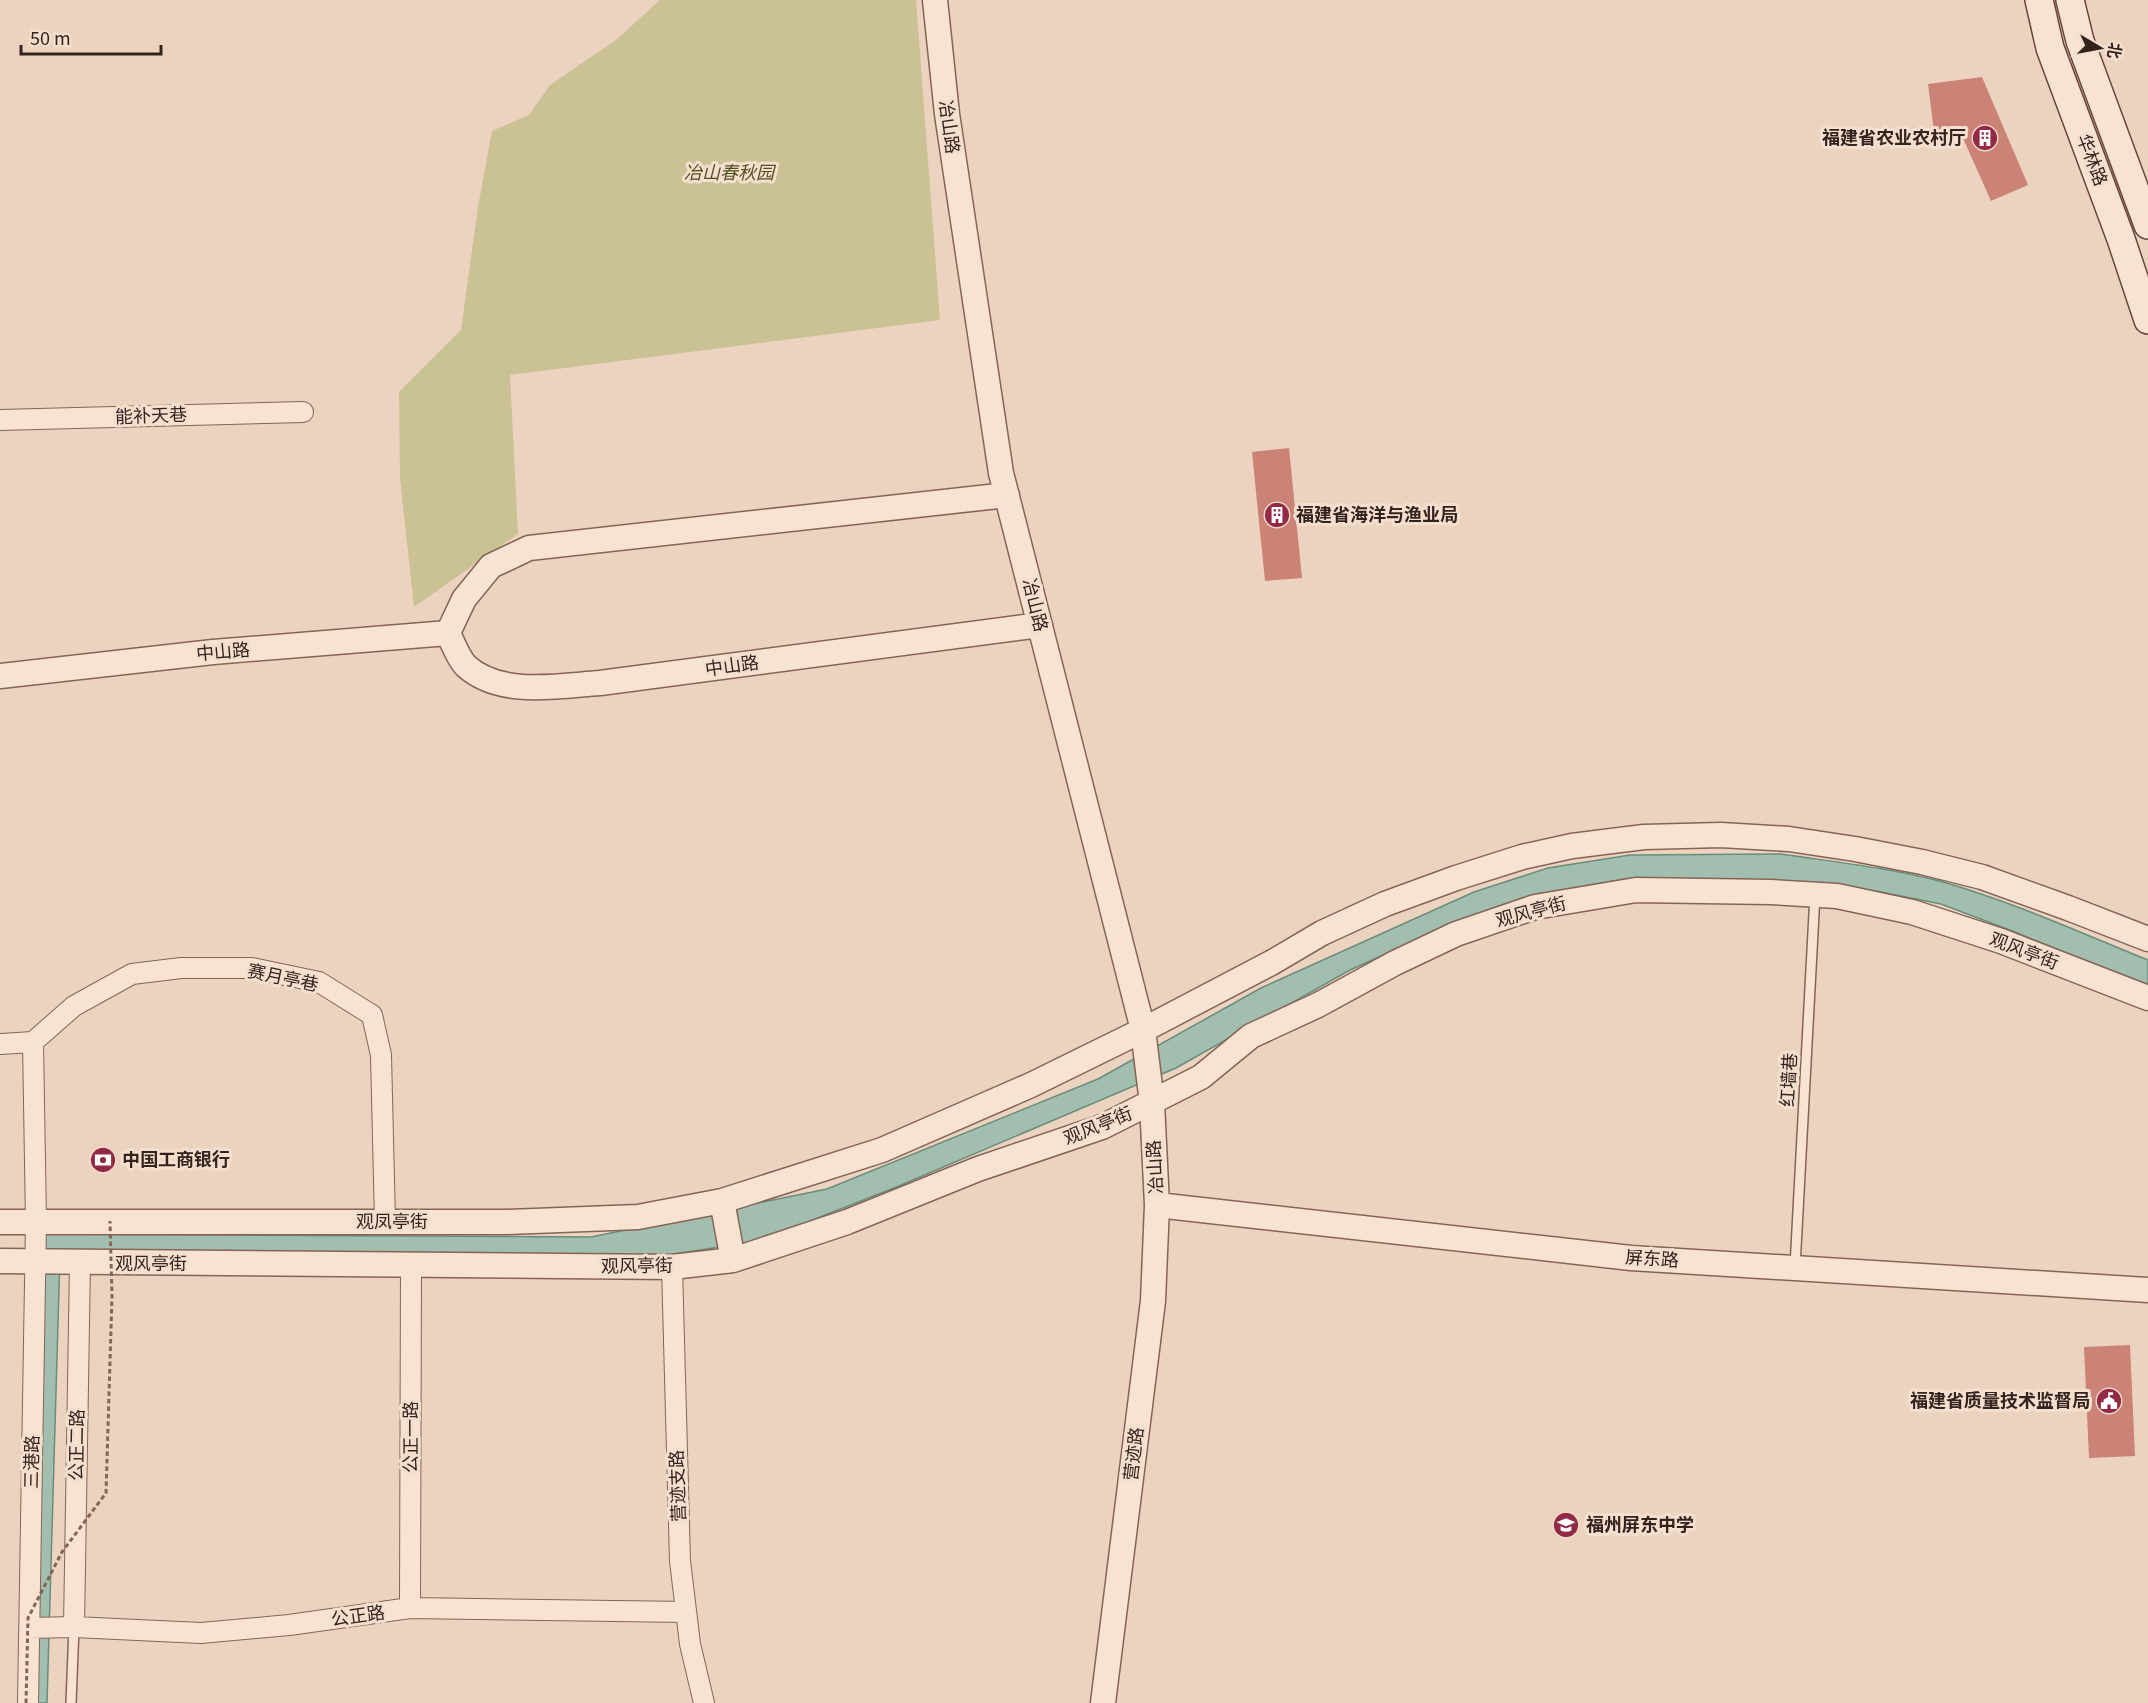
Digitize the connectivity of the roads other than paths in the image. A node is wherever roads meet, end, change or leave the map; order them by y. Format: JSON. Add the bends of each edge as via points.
{"nodes":[{"id":1,"x":935,"y":0,"type":"edge"},
{"id":2,"x":2039,"y":0,"type":"edge"},
{"id":3,"x":2070,"y":0,"type":"edge"},
{"id":4,"x":2148,"y":225,"type":"edge"},
{"id":5,"x":2148,"y":233,"type":"edge"},
{"id":6,"x":2121,"y":239,"type":"junction"},
{"id":7,"x":2148,"y":320,"type":"edge"},
{"id":8,"x":303,"y":412,"type":"dead end"},
{"id":9,"x":0,"y":420,"type":"edge"},
{"id":10,"x":1007,"y":495,"type":"junction"},
{"id":11,"x":1040,"y":625,"type":"junction"},
{"id":12,"x":447,"y":633,"type":"junction"},
{"id":13,"x":0,"y":676,"type":"edge"},
{"id":14,"x":1815,"y":895,"type":"junction"},
{"id":15,"x":2148,"y":939,"type":"edge"},
{"id":16,"x":2148,"y":998,"type":"edge"},
{"id":17,"x":1143,"y":1030,"type":"junction"},
{"id":18,"x":33,"y":1041,"type":"junction"},
{"id":19,"x":0,"y":1044,"type":"edge"},
{"id":20,"x":1152,"y":1103,"type":"junction"},
{"id":21,"x":722,"y":1201,"type":"junction"},
{"id":22,"x":1157,"y":1205,"type":"junction"},
{"id":23,"x":0,"y":1222,"type":"edge"},
{"id":24,"x":36,"y":1222,"type":"junction"},
{"id":25,"x":385,"y":1222,"type":"junction"},
{"id":26,"x":733,"y":1260,"type":"junction"},
{"id":27,"x":0,"y":1261,"type":"edge"},
{"id":28,"x":36,"y":1262,"type":"junction"},
{"id":29,"x":80,"y":1263,"type":"junction"},
{"id":30,"x":411,"y":1266,"type":"junction"},
{"id":31,"x":672,"y":1267,"type":"junction"},
{"id":32,"x":1795,"y":1268,"type":"junction"},
{"id":33,"x":2148,"y":1290,"type":"edge"},
{"id":34,"x":410,"y":1608,"type":"junction"},
{"id":35,"x":686,"y":1612,"type":"junction"},
{"id":36,"x":66,"y":1627,"type":"junction"},
{"id":37,"x":30,"y":1628,"type":"junction"},
{"id":38,"x":27,"y":1703,"type":"edge"},
{"id":39,"x":71,"y":1703,"type":"edge"},
{"id":40,"x":704,"y":1703,"type":"edge"},
{"id":41,"x":1103,"y":1703,"type":"edge"}],
"edges":[{"from":1,"to":10,"type":"street","name":"冶山路","via":[[947,114]]},
{"from":2,"to":6,"type":"main road","name":"华林路","via":[[2050,48]]},
{"from":3,"to":4,"type":"main road","name":"华林路","via":[[2080,41]]},
{"from":5,"to":6,"type":"main road"},
{"from":6,"to":7,"type":"main road","name":"华林路"},
{"from":8,"to":9,"type":"street","name":"能补天巷"},
{"from":10,"to":11,"type":"street","name":"冶山路"},
{"from":10,"to":12,"type":"street","via":[[529,548],[491,566],[464,599]]},
{"from":11,"to":12,"type":"street","name":"中山路","via":[[600,683],[536,687],[494,683],[465,665]]},
{"from":11,"to":17,"type":"street","name":"冶山路"},
{"from":12,"to":13,"type":"street","name":"中山路","via":[[213,652]]},
{"from":14,"to":16,"type":"street","name":"观风亭街","via":[[1912,912],[2001,941]]},
{"from":14,"to":20,"type":"street","name":"观风亭街","via":[[1636,890],[1535,907],[1456,934],[1251,1036],[1201,1077]]},
{"from":14,"to":32,"type":"lane","name":"红墙巷"},
{"from":15,"to":17,"type":"street","via":[[1982,877],[1922,862],[1789,839],[1721,835],[1644,837],[1522,856],[1385,904],[1322,933]]},
{"from":17,"to":20,"type":"street","name":"冶山路"},
{"from":17,"to":21,"type":"street","name":"观凤亭街","via":[[1032,1085],[882,1150]]},
{"from":18,"to":19,"type":"street"},
{"from":18,"to":24,"type":"street","name":"三港路"},
{"from":18,"to":25,"type":"street","name":"赛月亭巷","via":[[74,1006],[132,974],[252,968],[319,982],[372,1015],[381,1055]]},
{"from":20,"to":22,"type":"street","name":"冶山路"},
{"from":20,"to":26,"type":"street","name":"观风亭街","via":[[1101,1127],[978,1169],[847,1222]]},
{"from":21,"to":25,"type":"street","name":"观凤亭街","via":[[638,1217]]},
{"from":21,"to":26,"type":"street"},
{"from":22,"to":32,"type":"street","name":"屏东路","via":[[1631,1258]]},
{"from":22,"to":41,"type":"street","name":"营迹路","via":[[1153,1301]]},
{"from":23,"to":24,"type":"street","name":"观凤亭街"},
{"from":24,"to":25,"type":"street","name":"观凤亭街"},
{"from":24,"to":28,"type":"street","name":"三港路"},
{"from":26,"to":31,"type":"street","name":"观风亭街"},
{"from":27,"to":28,"type":"street","name":"观风亭街"},
{"from":28,"to":29,"type":"street","name":"观风亭街"},
{"from":28,"to":37,"type":"street","name":"三港路"},
{"from":29,"to":30,"type":"street","name":"观风亭街"},
{"from":29,"to":36,"type":"street","name":"公正二路"},
{"from":30,"to":31,"type":"street","name":"观风亭街"},
{"from":30,"to":34,"type":"street","name":"公正一路"},
{"from":31,"to":35,"type":"street","name":"营迹支路","via":[[680,1561]]},
{"from":32,"to":33,"type":"street","name":"屏东路"},
{"from":34,"to":35,"type":"street","name":"公正路"},
{"from":34,"to":36,"type":"street","name":"公正路","via":[[201,1633]]},
{"from":35,"to":40,"type":"street","name":"营迹支路"},
{"from":36,"to":37,"type":"street","name":"公正路"},
{"from":36,"to":39,"type":"lane"},
{"from":37,"to":38,"type":"street","name":"三港路"}]}
